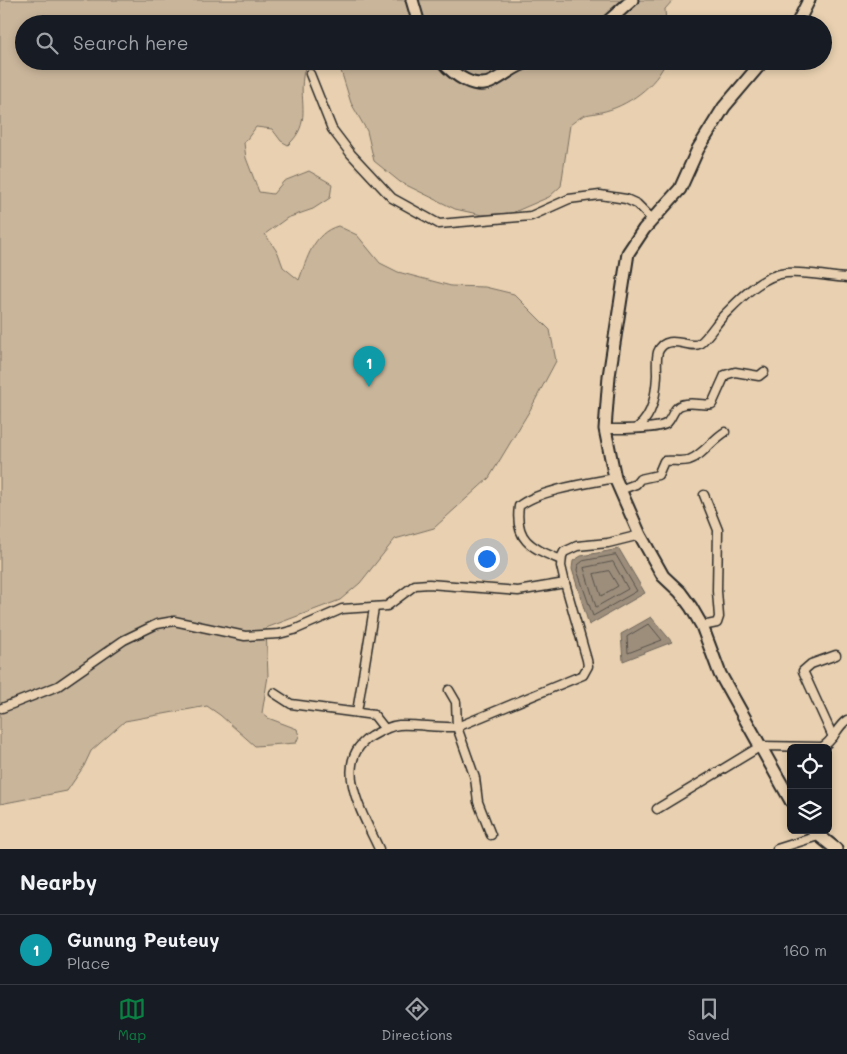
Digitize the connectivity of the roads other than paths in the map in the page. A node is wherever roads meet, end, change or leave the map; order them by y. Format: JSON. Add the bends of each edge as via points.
{"nodes":[{"id":1,"x":412,"y":0,"type":"edge"},
{"id":2,"x":632,"y":0,"type":"edge"},
{"id":3,"x":809,"y":0,"type":"edge"},
{"id":4,"x":416,"y":15,"type":"edge"},
{"id":5,"x":615,"y":15,"type":"edge"},
{"id":6,"x":802,"y":15,"type":"edge"},
{"id":7,"x":452,"y":70,"type":"edge"},
{"id":8,"x":509,"y":70,"type":"edge"},
{"id":9,"x":755,"y":70,"type":"edge"},
{"id":10,"x":310,"y":74,"type":"dead end"},
{"id":11,"x":652,"y":220,"type":"junction"},
{"id":12,"x":847,"y":278,"type":"edge"},
{"id":13,"x":764,"y":372,"type":"dead end"},
{"id":14,"x":638,"y":427,"type":"junction"},
{"id":15,"x":605,"y":429,"type":"junction"},
{"id":16,"x":724,"y":432,"type":"dead end"},
{"id":17,"x":614,"y":478,"type":"junction"},
{"id":18,"x":620,"y":490,"type":"junction"},
{"id":19,"x":704,"y":495,"type":"dead end"},
{"id":20,"x":640,"y":534,"type":"junction"},
{"id":21,"x":561,"y":560,"type":"junction"},
{"id":22,"x":565,"y":583,"type":"junction"},
{"id":23,"x":374,"y":608,"type":"junction"},
{"id":24,"x":702,"y":626,"type":"junction"},
{"id":25,"x":836,"y":655,"type":"dead end"},
{"id":26,"x":449,"y":690,"type":"dead end"},
{"id":27,"x":274,"y":693,"type":"dead end"},
{"id":28,"x":2,"y":708,"type":"dead end"},
{"id":29,"x":357,"y":712,"type":"junction"},
{"id":30,"x":847,"y":720,"type":"edge"},
{"id":31,"x":457,"y":727,"type":"junction"},
{"id":32,"x":385,"y":729,"type":"junction"},
{"id":33,"x":833,"y":737,"type":"junction"},
{"id":34,"x":761,"y":746,"type":"junction"},
{"id":35,"x":787,"y":794,"type":"edge"},
{"id":36,"x":657,"y":809,"type":"dead end"},
{"id":37,"x":813,"y":834,"type":"edge"},
{"id":38,"x":816,"y":834,"type":"edge"},
{"id":39,"x":491,"y":835,"type":"dead end"},
{"id":40,"x":379,"y":849,"type":"edge"},
{"id":41,"x":777,"y":849,"type":"edge"},
{"id":42,"x":836,"y":849,"type":"edge"}],
"edges":[{"from":1,"to":4,"type":"main road"},
{"from":2,"to":5,"type":"main road"},
{"from":3,"to":6,"type":"main road"},
{"from":7,"to":8,"type":"main road","via":[[464,80],[479,84],[492,82]]},
{"from":9,"to":11,"type":"main road","via":[[724,107],[698,149],[683,184]]},
{"from":10,"to":11,"type":"street","via":[[332,128],[351,154],[392,198],[439,224],[531,216],[569,199],[592,196],[626,199],[637,204]]},
{"from":11,"to":15,"type":"main road","via":[[626,258]]},
{"from":12,"to":14,"type":"street","via":[[778,274],[761,283],[734,306],[701,343],[676,342],[663,346],[658,355],[651,411]]},
{"from":13,"to":14,"type":"street","via":[[759,376],[734,372],[725,375],[712,404],[682,404],[662,426]]},
{"from":14,"to":15,"type":"street"},
{"from":15,"to":17,"type":"main road"},
{"from":16,"to":18,"type":"street","via":[[695,457],[664,461],[658,474]]},
{"from":17,"to":18,"type":"main road"},
{"from":17,"to":21,"type":"street","via":[[566,488],[519,506],[517,520],[520,532],[531,546]]},
{"from":18,"to":20,"type":"main road"},
{"from":19,"to":24,"type":"street","via":[[718,530],[720,617],[717,623]]},
{"from":20,"to":21,"type":"street","via":[[608,543],[570,548]]},
{"from":20,"to":24,"type":"main road","via":[[663,576],[684,596]]},
{"from":21,"to":22,"type":"street"},
{"from":22,"to":23,"type":"street","via":[[518,591],[415,585],[387,606]]},
{"from":22,"to":31,"type":"street","via":[[587,660],[586,672],[579,678]]},
{"from":23,"to":28,"type":"street","via":[[342,609],[294,630],[262,636],[245,636],[174,621],[157,624],[124,640],[58,686]]},
{"from":23,"to":29,"type":"street"},
{"from":24,"to":34,"type":"main road","via":[[720,674]]},
{"from":25,"to":33,"type":"street","via":[[810,664],[803,671]]},
{"from":26,"to":31,"type":"street","via":[[456,702]]},
{"from":27,"to":29,"type":"street","via":[[291,704]]},
{"from":29,"to":32,"type":"street","via":[[374,715]]},
{"from":30,"to":33,"type":"street"},
{"from":31,"to":32,"type":"street","via":[[398,725]]},
{"from":31,"to":39,"type":"street"},
{"from":32,"to":40,"type":"street","via":[[362,743],[353,759],[352,772],[354,794]]},
{"from":33,"to":34,"type":"street","via":[[822,748]]},
{"from":34,"to":35,"type":"main road"},
{"from":34,"to":36,"type":"street"},
{"from":37,"to":41,"type":"street"},
{"from":38,"to":42,"type":"main road"}]}
